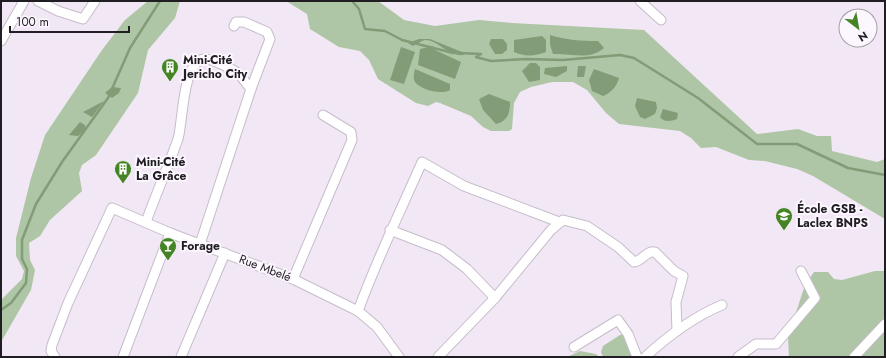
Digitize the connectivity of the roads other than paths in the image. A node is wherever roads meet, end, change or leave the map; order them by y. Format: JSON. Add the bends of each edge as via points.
{"nodes":[{"id":1,"x":24,"y":1,"type":"edge"},
{"id":2,"x":38,"y":1,"type":"edge"},
{"id":3,"x":95,"y":1,"type":"edge"},
{"id":4,"x":640,"y":1,"type":"edge"},
{"id":5,"x":661,"y":20,"type":"dead end"},
{"id":6,"x":234,"y":26,"type":"dead end"},
{"id":7,"x":1,"y":41,"type":"edge"},
{"id":8,"x":251,"y":89,"type":"junction"},
{"id":9,"x":323,"y":115,"type":"dead end"},
{"id":10,"x":146,"y":222,"type":"junction"},
{"id":11,"x":559,"y":222,"type":"junction"},
{"id":12,"x":390,"y":230,"type":"junction"},
{"id":13,"x":170,"y":233,"type":"junction"},
{"id":14,"x":200,"y":244,"type":"junction"},
{"id":15,"x":225,"y":253,"type":"junction"},
{"id":16,"x":801,"y":271,"type":"dead end"},
{"id":17,"x":293,"y":279,"type":"junction"},
{"id":18,"x":495,"y":298,"type":"junction"},
{"id":19,"x":722,"y":305,"type":"dead end"},
{"id":20,"x":358,"y":311,"type":"junction"},
{"id":21,"x":885,"y":324,"type":"edge"},
{"id":22,"x":677,"y":331,"type":"junction"},
{"id":23,"x":881,"y":334,"type":"edge"},
{"id":24,"x":574,"y":347,"type":"dead end"},
{"id":25,"x":54,"y":357,"type":"edge"},
{"id":26,"x":123,"y":357,"type":"edge"},
{"id":27,"x":181,"y":357,"type":"edge"},
{"id":28,"x":398,"y":357,"type":"edge"},
{"id":29,"x":438,"y":357,"type":"edge"},
{"id":30,"x":637,"y":357,"type":"edge"},
{"id":31,"x":645,"y":357,"type":"edge"},
{"id":32,"x":738,"y":357,"type":"edge"},
{"id":33,"x":854,"y":357,"type":"edge"}],
"edges":[{"from":1,"to":7,"type":"street"},
{"from":2,"to":3,"type":"street","via":[[83,19]]},
{"from":4,"to":5,"type":"street"},
{"from":6,"to":8,"type":"street","via":[[236,22],[244,22],[270,34]]},
{"from":8,"to":10,"type":"street","via":[[235,71],[210,59],[204,59],[196,64],[183,100],[178,138]]},
{"from":8,"to":14,"type":"street"},
{"from":9,"to":17,"type":"street","via":[[351,132],[352,140]]},
{"from":10,"to":13,"type":"street","name":"Rue Mbelé"},
{"from":10,"to":25,"type":"street","name":"Rue Mbelé","via":[[112,208],[68,303],[52,345]]},
{"from":11,"to":12,"type":"street","via":[[464,186],[422,162]]},
{"from":11,"to":18,"type":"street"},
{"from":11,"to":22,"type":"street","via":[[563,220],[587,226],[618,247],[634,262],[655,252],[674,271],[683,276],[676,302]]},
{"from":12,"to":18,"type":"street","via":[[442,250]]},
{"from":12,"to":20,"type":"street"},
{"from":13,"to":14,"type":"street","name":"Rue Mbelé"},
{"from":13,"to":26,"type":"street"},
{"from":14,"to":15,"type":"street","name":"Rue Mbelé"},
{"from":15,"to":17,"type":"street","name":"Rue Mbelé"},
{"from":15,"to":27,"type":"street"},
{"from":16,"to":32,"type":"street","via":[[815,298],[776,344],[756,344]]},
{"from":17,"to":20,"type":"street","name":"Rue Mbelé"},
{"from":18,"to":29,"type":"street"},
{"from":19,"to":22,"type":"street"},
{"from":20,"to":28,"type":"street","name":"Rue Mbelé","via":[[377,327]]},
{"from":21,"to":23,"type":"street"},
{"from":22,"to":31,"type":"street"},
{"from":23,"to":33,"type":"street"},
{"from":24,"to":30,"type":"street","via":[[618,320],[628,334]]}]}
